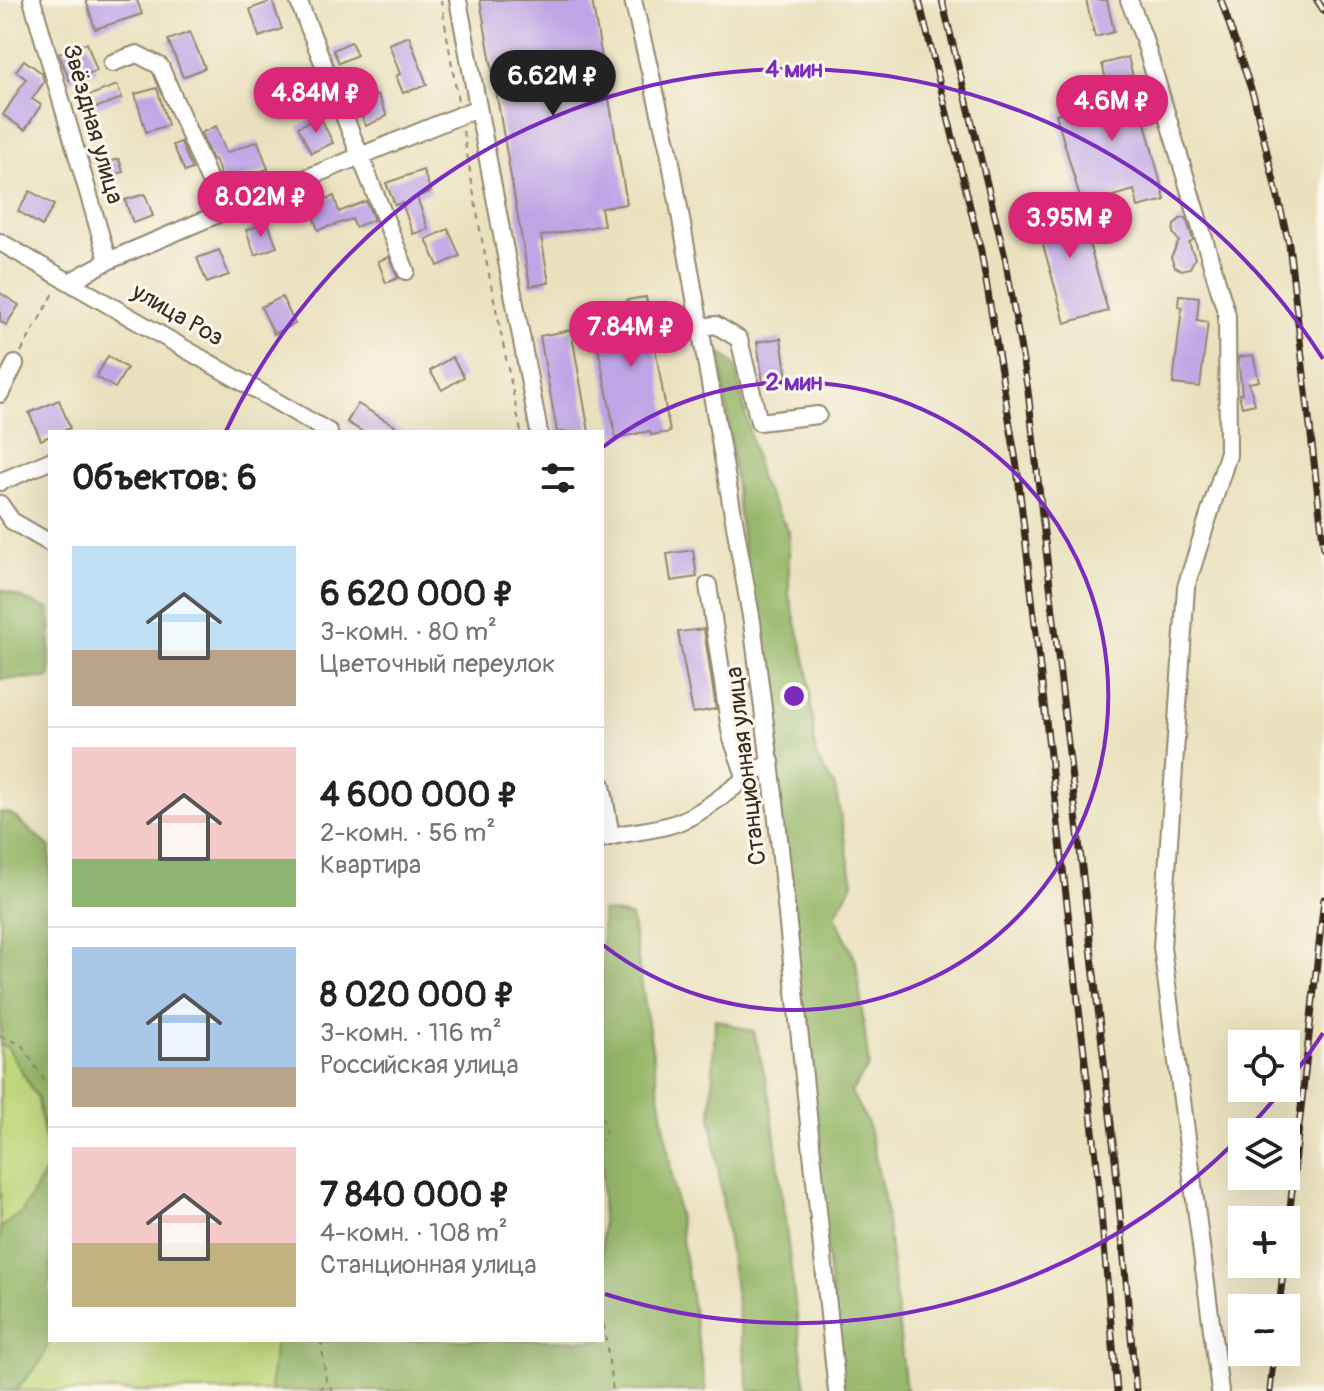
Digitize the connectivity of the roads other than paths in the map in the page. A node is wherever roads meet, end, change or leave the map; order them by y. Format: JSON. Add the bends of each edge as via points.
{"nodes":[{"id":1,"x":32,"y":0,"type":"edge"},
{"id":2,"x":298,"y":0,"type":"edge"},
{"id":3,"x":458,"y":0,"type":"edge"},
{"id":4,"x":633,"y":0,"type":"edge"},
{"id":5,"x":1129,"y":0,"type":"edge"},
{"id":6,"x":112,"y":63,"type":"dead end"},
{"id":7,"x":478,"y":108,"type":"junction"},
{"id":8,"x":359,"y":155,"type":"junction"},
{"id":9,"x":223,"y":212,"type":"junction"},
{"id":10,"x":0,"y":242,"type":"edge"},
{"id":11,"x":108,"y":261,"type":"junction"},
{"id":12,"x":406,"y":271,"type":"dead end"},
{"id":13,"x":67,"y":279,"type":"junction"},
{"id":14,"x":701,"y":327,"type":"junction"},
{"id":15,"x":15,"y":364,"type":"road end"},
{"id":16,"x":0,"y":394,"type":"edge"},
{"id":17,"x":818,"y":415,"type":"dead end"},
{"id":18,"x":326,"y":430,"type":"edge"},
{"id":19,"x":539,"y":430,"type":"edge"},
{"id":20,"x":48,"y":462,"type":"edge"},
{"id":21,"x":0,"y":482,"type":"edge"},
{"id":22,"x":0,"y":504,"type":"edge"},
{"id":23,"x":48,"y":542,"type":"edge"},
{"id":24,"x":708,"y":585,"type":"dead end"},
{"id":25,"x":771,"y":762,"type":"junction"},
{"id":26,"x":745,"y":776,"type":"junction"},
{"id":27,"x":604,"y":812,"type":"edge"},
{"id":28,"x":606,"y":838,"type":"edge"},
{"id":29,"x":837,"y":1391,"type":"edge"},
{"id":30,"x":1220,"y":1391,"type":"edge"}],
"edges":[{"from":1,"to":11,"type":"street","name":"Звёздная улица"},
{"from":2,"to":8,"type":"street"},
{"from":3,"to":7,"type":"street"},
{"from":4,"to":14,"type":"street","name":"Станционная улица","via":[[669,151]]},
{"from":5,"to":30,"type":"street","via":[[1227,315],[1228,455],[1186,587],[1162,947]]},
{"from":6,"to":9,"type":"street","via":[[137,54],[160,66]]},
{"from":7,"to":8,"type":"street"},
{"from":7,"to":19,"type":"street"},
{"from":8,"to":9,"type":"street"},
{"from":8,"to":12,"type":"street"},
{"from":9,"to":11,"type":"street"},
{"from":10,"to":13,"type":"street","name":"улица Роз"},
{"from":11,"to":13,"type":"street"},
{"from":13,"to":18,"type":"street","name":"улица Роз"},
{"from":14,"to":17,"type":"street","via":[[716,325],[739,339],[759,422]]},
{"from":14,"to":25,"type":"street","name":"Станционная улица"},
{"from":15,"to":16,"type":"street"},
{"from":20,"to":21,"type":"street"},
{"from":22,"to":23,"type":"street","via":[[12,521]]},
{"from":24,"to":26,"type":"street","via":[[731,736]]},
{"from":25,"to":26,"type":"street"},
{"from":25,"to":29,"type":"street","name":"Станционная улица"},
{"from":26,"to":28,"type":"street","via":[[704,809],[675,823]]},
{"from":27,"to":28,"type":"street"}]}
